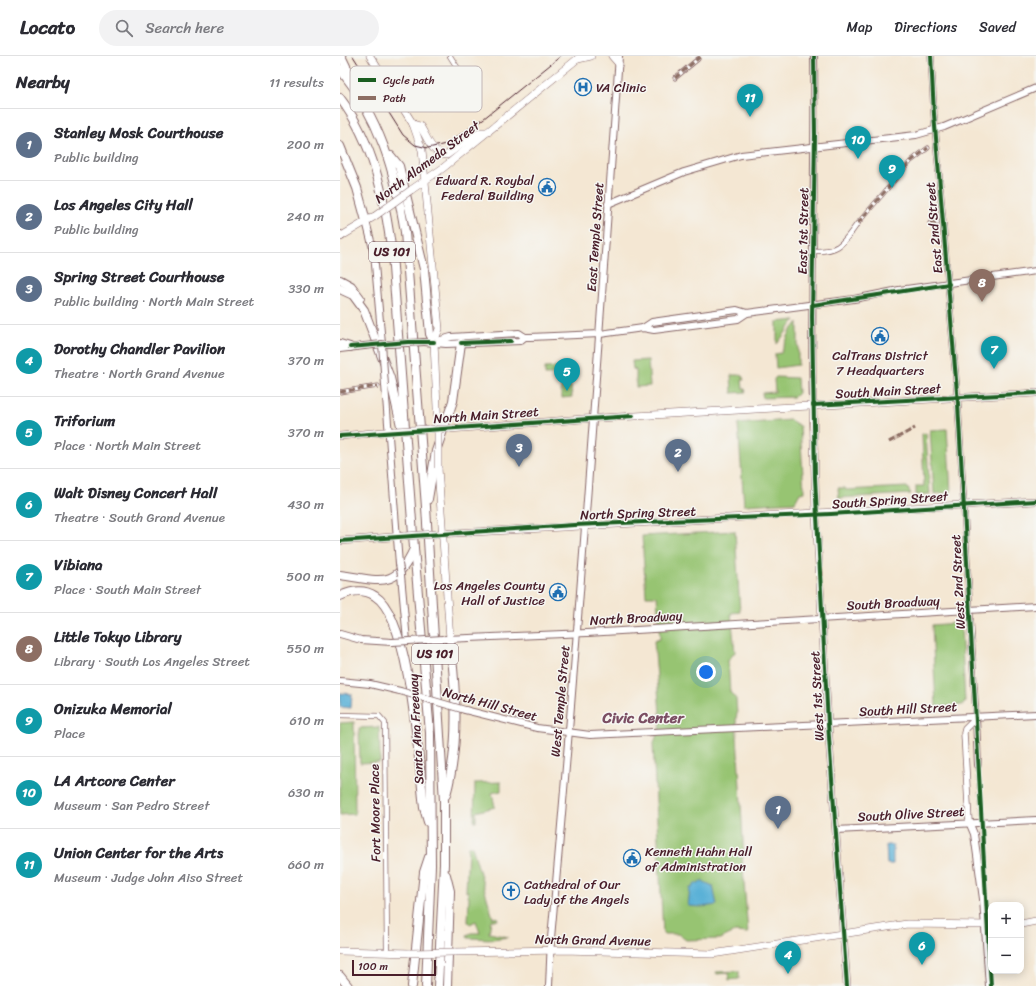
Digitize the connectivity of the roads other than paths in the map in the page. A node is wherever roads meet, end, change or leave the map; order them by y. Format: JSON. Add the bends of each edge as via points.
{"nodes":[{"id":1,"x":341,"y":56,"type":"edge"},
{"id":2,"x":370,"y":56,"type":"edge"},
{"id":3,"x":450,"y":56,"type":"edge"},
{"id":4,"x":591,"y":56,"type":"edge"},
{"id":5,"x":612,"y":56,"type":"edge"},
{"id":6,"x":619,"y":56,"type":"edge"},
{"id":7,"x":814,"y":56,"type":"edge"},
{"id":8,"x":931,"y":56,"type":"edge"},
{"id":9,"x":579,"y":57,"type":"edge"},
{"id":10,"x":698,"y":59,"type":"dead end"},
{"id":11,"x":619,"y":64,"type":"junction"},
{"id":12,"x":376,"y":66,"type":"edge"},
{"id":13,"x":456,"y":66,"type":"edge"},
{"id":14,"x":340,"y":69,"type":"edge"},
{"id":15,"x":350,"y":73,"type":"edge"},
{"id":16,"x":676,"y":78,"type":"dead end"},
{"id":17,"x":350,"y":83,"type":"edge"},
{"id":18,"x":1036,"y":88,"type":"edge"},
{"id":19,"x":340,"y":98,"type":"edge"},
{"id":20,"x":368,"y":112,"type":"edge"},
{"id":21,"x":405,"y":112,"type":"edge"},
{"id":22,"x":413,"y":124,"type":"junction"},
{"id":23,"x":936,"y":129,"type":"junction"},
{"id":24,"x":488,"y":132,"type":"junction"},
{"id":25,"x":340,"y":146,"type":"edge"},
{"id":26,"x":815,"y":146,"type":"junction"},
{"id":27,"x":928,"y":148,"type":"dead end"},
{"id":28,"x":387,"y":151,"type":"junction"},
{"id":29,"x":424,"y":182,"type":"junction"},
{"id":30,"x":608,"y":204,"type":"junction"},
{"id":31,"x":366,"y":221,"type":"junction"},
{"id":32,"x":858,"y":223,"type":"joint"},
{"id":33,"x":930,"y":223,"type":"dead end"},
{"id":34,"x":944,"y":223,"type":"junction"},
{"id":35,"x":340,"y":236,"type":"edge"},
{"id":36,"x":813,"y":251,"type":"junction"},
{"id":37,"x":1036,"y":271,"type":"edge"},
{"id":38,"x":340,"y":280,"type":"edge"},
{"id":39,"x":949,"y":284,"type":"junction"},
{"id":40,"x":340,"y":289,"type":"edge"},
{"id":41,"x":813,"y":305,"type":"junction"},
{"id":42,"x":364,"y":310,"type":"junction"},
{"id":43,"x":600,"y":334,"type":"junction"},
{"id":44,"x":525,"y":337,"type":"junction"},
{"id":45,"x":434,"y":342,"type":"junction"},
{"id":46,"x":340,"y":344,"type":"edge"},
{"id":47,"x":382,"y":344,"type":"junction"},
{"id":48,"x":461,"y":344,"type":"junction"},
{"id":49,"x":350,"y":347,"type":"junction"},
{"id":50,"x":340,"y":349,"type":"edge"},
{"id":51,"x":382,"y":386,"type":"junction"},
{"id":52,"x":340,"y":392,"type":"edge"},
{"id":53,"x":1036,"y":393,"type":"edge"},
{"id":54,"x":957,"y":398,"type":"junction"},
{"id":55,"x":814,"y":406,"type":"junction"},
{"id":56,"x":594,"y":419,"type":"junction"},
{"id":57,"x":438,"y":429,"type":"junction"},
{"id":58,"x":392,"y":431,"type":"junction"},
{"id":59,"x":340,"y":436,"type":"edge"},
{"id":60,"x":406,"y":442,"type":"junction"},
{"id":61,"x":1036,"y":501,"type":"edge"},
{"id":62,"x":964,"y":505,"type":"junction"},
{"id":63,"x":426,"y":507,"type":"junction"},
{"id":64,"x":816,"y":514,"type":"junction"},
{"id":65,"x":586,"y":525,"type":"junction"},
{"id":66,"x":440,"y":534,"type":"junction"},
{"id":67,"x":402,"y":537,"type":"junction"},
{"id":68,"x":340,"y":541,"type":"edge"},
{"id":69,"x":414,"y":548,"type":"junction"},
{"id":70,"x":340,"y":575,"type":"edge"},
{"id":71,"x":340,"y":596,"type":"edge"},
{"id":72,"x":1036,"y":606,"type":"edge"},
{"id":73,"x":969,"y":610,"type":"junction"},
{"id":74,"x":822,"y":619,"type":"junction"},
{"id":75,"x":576,"y":632,"type":"junction"},
{"id":76,"x":340,"y":634,"type":"edge"},
{"id":77,"x":446,"y":639,"type":"junction"},
{"id":78,"x":407,"y":641,"type":"junction"},
{"id":79,"x":340,"y":681,"type":"edge"},
{"id":80,"x":1036,"y":714,"type":"edge"},
{"id":81,"x":340,"y":715,"type":"edge"},
{"id":82,"x":976,"y":718,"type":"junction"},
{"id":83,"x":828,"y":724,"type":"junction"},
{"id":84,"x":568,"y":734,"type":"junction"},
{"id":85,"x":978,"y":765,"type":"tunnel mouth"},
{"id":86,"x":444,"y":801,"type":"junction"},
{"id":87,"x":1036,"y":820,"type":"edge"},
{"id":88,"x":969,"y":822,"type":"junction"},
{"id":89,"x":431,"y":829,"type":"junction"},
{"id":90,"x":836,"y":830,"type":"junction"},
{"id":91,"x":431,"y":849,"type":"junction"},
{"id":92,"x":444,"y":864,"type":"junction"},
{"id":93,"x":1036,"y":921,"type":"edge"},
{"id":94,"x":1024,"y":924,"type":"edge"},
{"id":95,"x":988,"y":925,"type":"edge"},
{"id":96,"x":1036,"y":927,"type":"edge"},
{"id":97,"x":843,"y":933,"type":"junction"},
{"id":98,"x":988,"y":938,"type":"edge"},
{"id":99,"x":552,"y":950,"type":"junction"},
{"id":100,"x":340,"y":951,"type":"edge"},
{"id":101,"x":387,"y":951,"type":"junction"},
{"id":102,"x":340,"y":976,"type":"edge"},
{"id":103,"x":348,"y":986,"type":"edge"},
{"id":104,"x":411,"y":986,"type":"edge"},
{"id":105,"x":426,"y":986,"type":"edge"},
{"id":106,"x":438,"y":986,"type":"edge"},
{"id":107,"x":448,"y":986,"type":"edge"},
{"id":108,"x":549,"y":986,"type":"edge"},
{"id":109,"x":847,"y":986,"type":"edge"},
{"id":110,"x":989,"y":986,"type":"edge"}],
"edges":[{"from":1,"to":15,"type":"highway"},
{"from":2,"to":12,"type":"main road"},
{"from":3,"to":13,"type":"street"},
{"from":4,"to":9,"type":"main road"},
{"from":5,"to":11,"type":"main road"},
{"from":6,"to":11,"type":"main road","name":"East Temple Street"},
{"from":7,"to":26,"type":"main road","name":"East 1st Street"},
{"from":8,"to":23,"type":"street","name":"East 2nd Street"},
{"from":9,"to":24,"type":"main road","name":"North Alameda Street"},
{"from":10,"to":16,"type":"street"},
{"from":11,"to":30,"type":"main road","name":"East Temple Street"},
{"from":14,"to":17,"type":"highway","name":"Santa Ana Freeway","number":"US 101"},
{"from":18,"to":23,"type":"main road"},
{"from":19,"to":60,"type":"highway","name":"Santa Ana Freeway","number":"US 101","via":[[369,149],[387,216]]},
{"from":20,"to":28,"type":"highway","name":"Santa Ana Freeway","number":"US 101"},
{"from":21,"to":22,"type":"main road"},
{"from":22,"to":24,"type":"main road","via":[[420,126],[436,152],[441,155],[447,155],[479,132]]},
{"from":22,"to":29,"type":"main road","via":[[422,150]]},
{"from":23,"to":26,"type":"main road","via":[[904,137]]},
{"from":23,"to":34,"type":"street","name":"East 2nd Street"},
{"from":24,"to":29,"type":"main road","name":"North Alameda Street"},
{"from":25,"to":31,"type":"highway"},
{"from":26,"to":30,"type":"main road","via":[[760,152],[712,162]]},
{"from":26,"to":36,"type":"main road","name":"East 1st Street"},
{"from":27,"to":32,"type":"street","via":[[911,161]]},
{"from":28,"to":45,"type":"highway","via":[[399,166],[407,196],[424,269],[430,334]]},
{"from":28,"to":63,"type":"highway","name":"Santa Ana Freeway","number":"US 101","via":[[406,232]]},
{"from":29,"to":31,"type":"main road","name":"North Alameda Street","bridge":true},
{"from":29,"to":45,"type":"main road","via":[[439,329]]},
{"from":30,"to":43,"type":"main road","name":"East Temple Street"},
{"from":31,"to":35,"type":"main road","name":"North Alameda Street"},
{"from":31,"to":47,"type":"main road","via":[[374,253]]},
{"from":32,"to":36,"type":"street","via":[[837,248]]},
{"from":33,"to":34,"type":"street"},
{"from":34,"to":39,"type":"street","name":"East 2nd Street"},
{"from":36,"to":41,"type":"main road","name":"East 1st Street"},
{"from":37,"to":39,"type":"main road"},
{"from":38,"to":42,"type":"highway","via":[[355,290]]},
{"from":39,"to":41,"type":"main road"},
{"from":39,"to":54,"type":"street","name":"East 2nd Street"},
{"from":40,"to":42,"type":"highway","via":[[353,295]]},
{"from":41,"to":43,"type":"main road","via":[[747,313],[737,310],[652,322],[643,328]]},
{"from":41,"to":55,"type":"main road","name":"East 1st Street"},
{"from":42,"to":60,"type":"highway","via":[[389,373],[398,418]]},
{"from":43,"to":44,"type":"main road"},
{"from":43,"to":56,"type":"main road","name":"East Temple Street"},
{"from":44,"to":45,"type":"main road","via":[[519,333],[451,337]]},
{"from":44,"to":48,"type":"main road","via":[[520,340]]},
{"from":45,"to":47,"type":"main road","bridge":true},
{"from":45,"to":48,"type":"main road"},
{"from":45,"to":57,"type":"main road"},
{"from":46,"to":49,"type":"highway"},
{"from":47,"to":49,"type":"main road","bridge":true},
{"from":47,"to":51,"type":"main road","bridge":true},
{"from":48,"to":63,"type":"highway","via":[[453,401],[436,451]]},
{"from":49,"to":50,"type":"main road"},
{"from":51,"to":52,"type":"street"},
{"from":51,"to":58,"type":"main road"},
{"from":53,"to":54,"type":"main road","name":"South Main Street"},
{"from":54,"to":55,"type":"main road","name":"South Main Street"},
{"from":54,"to":62,"type":"street","name":"West 2nd Street"},
{"from":55,"to":56,"type":"main road","name":"North Main Street"},
{"from":55,"to":64,"type":"main road","name":"West 1st Street"},
{"from":56,"to":57,"type":"main road","name":"North Main Street","bridge":true},
{"from":56,"to":65,"type":"main road","name":"West Temple Street"},
{"from":57,"to":58,"type":"main road","name":"North Main Street","bridge":true},
{"from":57,"to":66,"type":"main road","bridge":true},
{"from":58,"to":59,"type":"main road","name":"North Main Street"},
{"from":58,"to":67,"type":"main road"},
{"from":60,"to":69,"type":"highway","name":"Santa Ana Freeway","number":"US 101"},
{"from":61,"to":62,"type":"main road","name":"South Spring Street"},
{"from":62,"to":64,"type":"main road","name":"South Spring Street"},
{"from":62,"to":73,"type":"street","name":"West 2nd Street"},
{"from":63,"to":86,"type":"highway","name":"Santa Ana Freeway","number":"US 101"},
{"from":64,"to":65,"type":"main road","name":"North Spring Street"},
{"from":64,"to":74,"type":"main road","name":"West 1st Street"},
{"from":65,"to":66,"type":"main road","name":"North Spring Street"},
{"from":65,"to":75,"type":"main road","name":"West Temple Street"},
{"from":66,"to":67,"type":"main road","name":"North Spring Street","bridge":true},
{"from":66,"to":77,"type":"main road"},
{"from":67,"to":68,"type":"main road","name":"North Spring Street"},
{"from":67,"to":78,"type":"main road","bridge":true,"via":[[399,564]]},
{"from":69,"to":70,"type":"highway","via":[[407,564],[392,579]]},
{"from":69,"to":89,"type":"highway","name":"Santa Ana Freeway","number":"US 101","via":[[430,733]]},
{"from":71,"to":89,"type":"highway","via":[[357,591],[375,596],[387,610],[395,629],[409,676],[424,808]]},
{"from":72,"to":73,"type":"main road","name":"South Broadway"},
{"from":73,"to":74,"type":"main road","name":"South Broadway"},
{"from":73,"to":82,"type":"street","name":"West 2nd Street"},
{"from":74,"to":75,"type":"main road","name":"North Broadway"},
{"from":74,"to":83,"type":"main road","name":"West 1st Street"},
{"from":75,"to":77,"type":"main road","name":"North Broadway"},
{"from":75,"to":84,"type":"main road","name":"West Temple Street"},
{"from":76,"to":78,"type":"main road","name":"North Broadway","bridge":true,"via":[[361,640]]},
{"from":77,"to":78,"type":"main road","name":"North Broadway","bridge":true},
{"from":77,"to":86,"type":"highway","via":[[455,750],[452,774]]},
{"from":79,"to":84,"type":"main road","name":"North Hill Street","bridge":true,"via":[[370,684]]},
{"from":80,"to":82,"type":"main road","name":"South Hill Street"},
{"from":81,"to":101,"type":"street","name":"Fort Moore Place","via":[[379,716],[385,723]]},
{"from":82,"to":83,"type":"main road","name":"South Hill Street"},
{"from":82,"to":85,"type":"main road","name":"West 2nd Street"},
{"from":82,"to":88,"type":"street","via":[[964,733]]},
{"from":83,"to":84,"type":"main road","name":"North Hill Street"},
{"from":83,"to":90,"type":"main road","name":"West 1st Street"},
{"from":84,"to":99,"type":"main road","name":"West Temple Street"},
{"from":86,"to":92,"type":"highway","name":"Santa Ana Freeway","number":"US 101"},
{"from":87,"to":88,"type":"main road","name":"South Olive Street"},
{"from":88,"to":90,"type":"main road","name":"South Olive Street"},
{"from":88,"to":95,"type":"main road","via":[[974,834]]},
{"from":89,"to":91,"type":"highway","name":"Santa Ana Freeway","number":"US 101"},
{"from":90,"to":97,"type":"main road","name":"West 1st Street"},
{"from":91,"to":104,"type":"highway","via":[[424,872],[416,961]]},
{"from":91,"to":105,"type":"highway","name":"Santa Ana Freeway","number":"US 101"},
{"from":92,"to":106,"type":"highway","number":"US 101"},
{"from":92,"to":107,"type":"highway","via":[[450,891]]},
{"from":93,"to":94,"type":"main road"},
{"from":94,"to":96,"type":"main road"},
{"from":95,"to":97,"type":"main road","name":"North Grand Avenue","via":[[907,924]]},
{"from":97,"to":99,"type":"main road","name":"North Grand Avenue","via":[[712,954]]},
{"from":97,"to":109,"type":"main road","name":"West 1st Street"},
{"from":98,"to":110,"type":"main road"},
{"from":99,"to":101,"type":"main road","name":"North Grand Avenue","bridge":true,"via":[[410,953]]},
{"from":99,"to":108,"type":"main road","name":"West Temple Street"},
{"from":100,"to":101,"type":"main road","name":"North Grand Avenue"},
{"from":102,"to":103,"type":"highway"}]}
